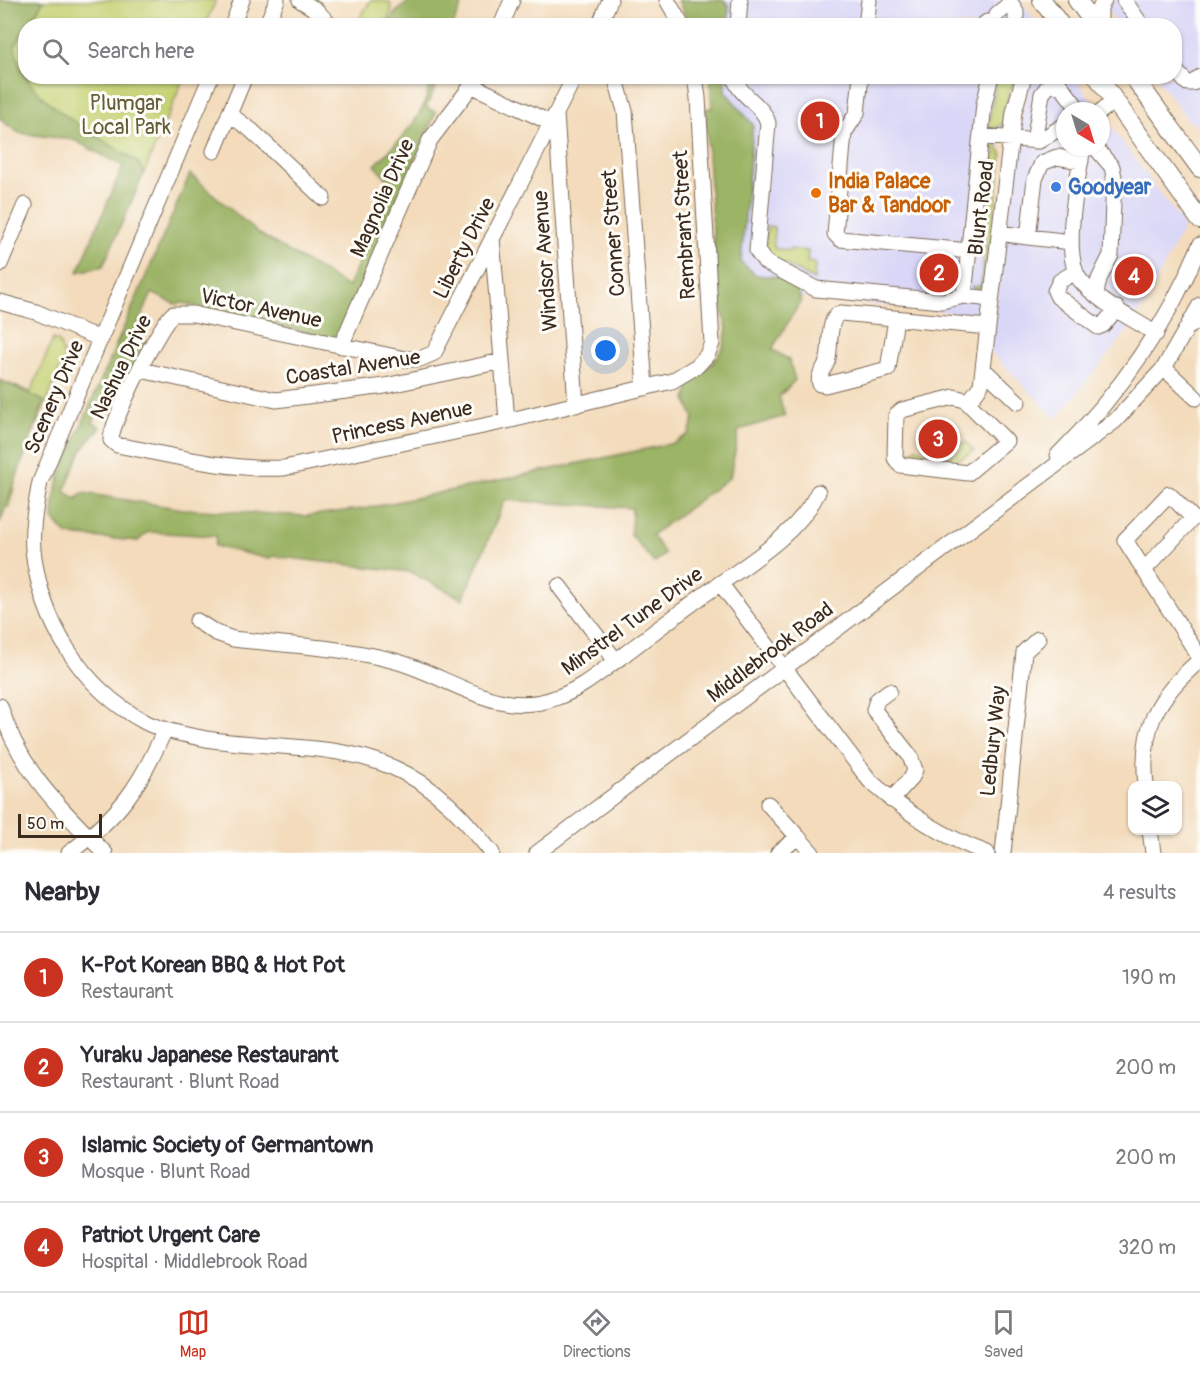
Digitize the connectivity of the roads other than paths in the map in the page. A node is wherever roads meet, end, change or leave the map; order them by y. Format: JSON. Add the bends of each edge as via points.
{"nodes":[{"id":1,"x":242,"y":0,"type":"edge"},
{"id":2,"x":277,"y":0,"type":"edge"},
{"id":3,"x":300,"y":0,"type":"edge"},
{"id":4,"x":512,"y":0,"type":"edge"},
{"id":5,"x":610,"y":0,"type":"edge"},
{"id":6,"x":667,"y":0,"type":"edge"},
{"id":7,"x":740,"y":0,"type":"edge"},
{"id":8,"x":868,"y":0,"type":"edge"},
{"id":9,"x":1042,"y":0,"type":"edge"},
{"id":10,"x":1077,"y":0,"type":"edge"},
{"id":11,"x":1104,"y":0,"type":"edge"},
{"id":12,"x":1124,"y":0,"type":"edge"},
{"id":13,"x":1010,"y":2,"type":"edge"},
{"id":14,"x":235,"y":18,"type":"edge"},
{"id":15,"x":269,"y":18,"type":"edge"},
{"id":16,"x":324,"y":18,"type":"edge"},
{"id":17,"x":504,"y":18,"type":"edge"},
{"id":18,"x":602,"y":18,"type":"edge"},
{"id":19,"x":677,"y":18,"type":"edge"},
{"id":20,"x":739,"y":18,"type":"edge"},
{"id":21,"x":867,"y":18,"type":"edge"},
{"id":22,"x":990,"y":18,"type":"edge"},
{"id":23,"x":1016,"y":18,"type":"edge"},
{"id":24,"x":1055,"y":18,"type":"edge"},
{"id":25,"x":1092,"y":18,"type":"edge"},
{"id":26,"x":1099,"y":18,"type":"edge"},
{"id":27,"x":1136,"y":18,"type":"edge"},
{"id":28,"x":1182,"y":78,"type":"edge"},
{"id":29,"x":1200,"y":78,"type":"edge"},
{"id":30,"x":208,"y":84,"type":"edge"},
{"id":31,"x":242,"y":84,"type":"edge"},
{"id":32,"x":473,"y":84,"type":"edge"},
{"id":33,"x":482,"y":84,"type":"edge"},
{"id":34,"x":571,"y":84,"type":"edge"},
{"id":35,"x":617,"y":84,"type":"edge"},
{"id":36,"x":696,"y":84,"type":"edge"},
{"id":37,"x":736,"y":84,"type":"edge"},
{"id":38,"x":860,"y":84,"type":"edge"},
{"id":39,"x":989,"y":84,"type":"edge"},
{"id":40,"x":1021,"y":84,"type":"edge"},
{"id":41,"x":1100,"y":84,"type":"edge"},
{"id":42,"x":1139,"y":84,"type":"edge"},
{"id":43,"x":1074,"y":102,"type":"edge"},
{"id":44,"x":1107,"y":102,"type":"edge"},
{"id":45,"x":1110,"y":108,"type":"edge"},
{"id":46,"x":229,"y":114,"type":"junction"},
{"id":47,"x":554,"y":119,"type":"junction"},
{"id":48,"x":1056,"y":131,"type":"edge"},
{"id":49,"x":1175,"y":134,"type":"junction"},
{"id":50,"x":981,"y":136,"type":"junction"},
{"id":51,"x":1010,"y":139,"type":"junction"},
{"id":52,"x":1040,"y":140,"type":"junction"},
{"id":53,"x":1200,"y":144,"type":"edge"},
{"id":54,"x":214,"y":151,"type":"dead end"},
{"id":55,"x":1065,"y":156,"type":"edge"},
{"id":56,"x":1082,"y":156,"type":"edge"},
{"id":57,"x":1103,"y":156,"type":"edge"},
{"id":58,"x":1200,"y":168,"type":"edge"},
{"id":59,"x":323,"y":198,"type":"dead end"},
{"id":60,"x":25,"y":205,"type":"dead end"},
{"id":61,"x":1200,"y":220,"type":"edge"},
{"id":62,"x":999,"y":233,"type":"junction"},
{"id":63,"x":1028,"y":237,"type":"junction"},
{"id":64,"x":492,"y":238,"type":"junction"},
{"id":65,"x":1071,"y":242,"type":"junction"},
{"id":66,"x":1200,"y":245,"type":"edge"},
{"id":67,"x":969,"y":251,"type":"junction"},
{"id":68,"x":0,"y":264,"type":"edge"},
{"id":69,"x":1075,"y":272,"type":"junction"},
{"id":70,"x":1096,"y":294,"type":"junction"},
{"id":71,"x":964,"y":296,"type":"junction"},
{"id":72,"x":991,"y":299,"type":"junction"},
{"id":73,"x":0,"y":302,"type":"edge"},
{"id":74,"x":1200,"y":305,"type":"edge"},
{"id":75,"x":1116,"y":308,"type":"junction"},
{"id":76,"x":172,"y":314,"type":"joint"},
{"id":77,"x":896,"y":319,"type":"junction"},
{"id":78,"x":1196,"y":320,"type":"edge"},
{"id":79,"x":988,"y":327,"type":"junction"},
{"id":80,"x":1156,"y":334,"type":"junction"},
{"id":81,"x":101,"y":339,"type":"junction"},
{"id":82,"x":341,"y":346,"type":"junction"},
{"id":83,"x":502,"y":361,"type":"junction"},
{"id":84,"x":697,"y":366,"type":"joint"},
{"id":85,"x":1164,"y":368,"type":"junction"},
{"id":86,"x":141,"y":370,"type":"junction"},
{"id":87,"x":982,"y":376,"type":"junction"},
{"id":88,"x":645,"y":388,"type":"junction"},
{"id":89,"x":1196,"y":398,"type":"dead end"},
{"id":90,"x":1018,"y":402,"type":"dead end"},
{"id":91,"x":968,"y":403,"type":"junction"},
{"id":92,"x":576,"y":405,"type":"junction"},
{"id":93,"x":507,"y":421,"type":"junction"},
{"id":94,"x":111,"y":440,"type":"joint"},
{"id":95,"x":1028,"y":485,"type":"junction"},
{"id":96,"x":818,"y":492,"type":"dead end"},
{"id":97,"x":1144,"y":570,"type":"junction"},
{"id":98,"x":720,"y":583,"type":"junction"},
{"id":99,"x":559,"y":586,"type":"dead end"},
{"id":100,"x":197,"y":621,"type":"dead end"},
{"id":101,"x":1038,"y":639,"type":"dead end"},
{"id":102,"x":1200,"y":659,"type":"edge"},
{"id":103,"x":616,"y":661,"type":"junction"},
{"id":104,"x":784,"y":667,"type":"junction"},
{"id":105,"x":889,"y":691,"type":"dead end"},
{"id":106,"x":0,"y":706,"type":"edge"},
{"id":107,"x":165,"y":729,"type":"junction"},
{"id":108,"x":1146,"y":781,"type":"edge"},
{"id":109,"x":891,"y":800,"type":"junction"},
{"id":110,"x":768,"y":804,"type":"dead end"},
{"id":111,"x":1150,"y":835,"type":"edge"},
{"id":112,"x":798,"y":837,"type":"junction"},
{"id":113,"x":90,"y":838,"type":"junction"},
{"id":114,"x":69,"y":853,"type":"edge"},
{"id":115,"x":105,"y":853,"type":"edge"},
{"id":116,"x":492,"y":853,"type":"edge"},
{"id":117,"x":537,"y":853,"type":"edge"},
{"id":118,"x":778,"y":853,"type":"edge"},
{"id":119,"x":812,"y":853,"type":"edge"},
{"id":120,"x":987,"y":853,"type":"edge"},
{"id":121,"x":1003,"y":853,"type":"edge"},
{"id":122,"x":1152,"y":853,"type":"edge"}],
"edges":[{"from":1,"to":14,"type":"street"},
{"from":2,"to":15,"type":"street"},
{"from":3,"to":16,"type":"street"},
{"from":4,"to":17,"type":"street"},
{"from":5,"to":18,"type":"street"},
{"from":6,"to":19,"type":"street"},
{"from":7,"to":20,"type":"street"},
{"from":8,"to":21,"type":"street"},
{"from":9,"to":24,"type":"main road"},
{"from":10,"to":25,"type":"main road"},
{"from":11,"to":26,"type":"street"},
{"from":12,"to":27,"type":"street"},
{"from":13,"to":22,"type":"street"},
{"from":13,"to":23,"type":"street"},
{"from":28,"to":29,"type":"street","via":[[1187,83]]},
{"from":30,"to":81,"type":"street","name":"Scenery Drive"},
{"from":31,"to":46,"type":"street"},
{"from":32,"to":82,"type":"street","name":"Magnolia Drive","via":[[430,140]]},
{"from":33,"to":47,"type":"street"},
{"from":34,"to":47,"type":"street","name":"Liberty Drive"},
{"from":35,"to":88,"type":"street","name":"Conner Street","via":[[625,111]]},
{"from":36,"to":84,"type":"street","name":"Rembrant Street","via":[[712,343]]},
{"from":37,"to":71,"type":"street","via":[[768,123],[757,250],[762,260],[818,290],[942,301]]},
{"from":38,"to":67,"type":"street","via":[[857,113],[844,133],[835,234],[840,239]]},
{"from":39,"to":50,"type":"street"},
{"from":40,"to":51,"type":"street","name":"Blunt Road"},
{"from":41,"to":44,"type":"main road"},
{"from":42,"to":49,"type":"main road"},
{"from":43,"to":52,"type":"street","via":[[1063,87],[1049,85],[1042,94]]},
{"from":45,"to":61,"type":"main road"},
{"from":46,"to":54,"type":"street"},
{"from":46,"to":59,"type":"street"},
{"from":47,"to":64,"type":"street","name":"Liberty Drive"},
{"from":47,"to":92,"type":"street","name":"Windsor Avenue"},
{"from":48,"to":52,"type":"street"},
{"from":49,"to":53,"type":"main road"},
{"from":49,"to":58,"type":"main road"},
{"from":50,"to":51,"type":"street"},
{"from":50,"to":67,"type":"street"},
{"from":51,"to":52,"type":"street"},
{"from":51,"to":62,"type":"street","name":"Blunt Road"},
{"from":55,"to":63,"type":"street","via":[[1042,163],[1035,179]]},
{"from":56,"to":65,"type":"street"},
{"from":57,"to":70,"type":"street","via":[[1114,177],[1111,255]]},
{"from":60,"to":68,"type":"street"},
{"from":62,"to":63,"type":"street"},
{"from":62,"to":72,"type":"street","name":"Blunt Road"},
{"from":63,"to":65,"type":"street"},
{"from":64,"to":82,"type":"street","name":"Liberty Drive","via":[[430,356],[405,359]]},
{"from":64,"to":83,"type":"street"},
{"from":65,"to":69,"type":"street"},
{"from":66,"to":80,"type":"street","name":"Middlebrook Road"},
{"from":67,"to":71,"type":"street"},
{"from":69,"to":70,"type":"street"},
{"from":69,"to":75,"type":"street","via":[[1058,284],[1058,297],[1098,327]]},
{"from":70,"to":75,"type":"street"},
{"from":71,"to":72,"type":"street"},
{"from":72,"to":79,"type":"street","name":"Blunt Road"},
{"from":73,"to":81,"type":"street"},
{"from":74,"to":78,"type":"street","name":"Middlebrook Road"},
{"from":75,"to":80,"type":"street"},
{"from":76,"to":82,"type":"street","name":"Victor Avenue","via":[[186,313]]},
{"from":76,"to":86,"type":"street","name":"Nashua Drive","via":[[159,331]]},
{"from":77,"to":77,"type":"street","via":[[888,369],[822,385],[818,380],[829,357],[836,315]]},
{"from":77,"to":79,"type":"street"},
{"from":78,"to":85,"type":"street","name":"Middlebrook Road"},
{"from":79,"to":87,"type":"street","name":"Blunt Road"},
{"from":80,"to":95,"type":"street","name":"Middlebrook Road","via":[[1106,402]]},
{"from":81,"to":107,"type":"street","name":"Scenery Drive","via":[[40,482],[33,549],[42,596],[66,651],[110,697],[145,722]]},
{"from":83,"to":86,"type":"street","name":"Coastal Avenue","via":[[386,386],[276,400]]},
{"from":83,"to":93,"type":"street"},
{"from":84,"to":88,"type":"street","name":"Princess Avenue","via":[[685,375]]},
{"from":85,"to":89,"type":"street"},
{"from":85,"to":95,"type":"street","name":"Middlebrook Road","via":[[1115,421]]},
{"from":86,"to":94,"type":"street","name":"Nashua Drive","via":[[118,411]]},
{"from":87,"to":90,"type":"street"},
{"from":87,"to":91,"type":"street","via":[[978,392]]},
{"from":88,"to":92,"type":"street","name":"Princess Avenue"},
{"from":91,"to":91,"type":"street","via":[[954,397],[899,412],[894,421],[898,463],[963,473],[973,470],[1007,440]]},
{"from":92,"to":93,"type":"street","name":"Princess Avenue"},
{"from":93,"to":94,"type":"street","name":"Princess Avenue","via":[[269,469],[117,445]]},
{"from":95,"to":104,"type":"street","name":"Middlebrook Road"},
{"from":96,"to":98,"type":"street","name":"Minstrel Tune Drive","via":[[794,527]]},
{"from":97,"to":97,"type":"street","via":[[1125,540],[1168,494],[1194,518]]},
{"from":97,"to":102,"type":"street"},
{"from":98,"to":103,"type":"street","name":"Minstrel Tune Drive"},
{"from":98,"to":104,"type":"street"},
{"from":99,"to":103,"type":"street"},
{"from":100,"to":103,"type":"street","name":"Minstrel Tune Drive","via":[[233,639],[391,660],[429,672],[483,697],[520,704],[555,699]]},
{"from":101,"to":121,"type":"street","name":"Ledbury Way","via":[[1024,652]]},
{"from":102,"to":108,"type":"street","via":[[1169,692],[1149,723],[1143,756]]},
{"from":104,"to":109,"type":"street","via":[[870,781]]},
{"from":104,"to":117,"type":"street","name":"Middlebrook Road"},
{"from":105,"to":109,"type":"street","via":[[877,700],[874,710],[910,756],[915,770]]},
{"from":106,"to":113,"type":"street","via":[[24,765]]},
{"from":107,"to":113,"type":"street","via":[[134,792]]},
{"from":107,"to":116,"type":"street","name":"Scenery Drive","via":[[206,739],[350,755],[392,767],[423,783],[449,804]]},
{"from":109,"to":120,"type":"street","via":[[957,842]]},
{"from":110,"to":112,"type":"street"},
{"from":111,"to":122,"type":"street"},
{"from":112,"to":118,"type":"street"},
{"from":112,"to":119,"type":"street"},
{"from":113,"to":114,"type":"street"},
{"from":113,"to":115,"type":"street"}]}
